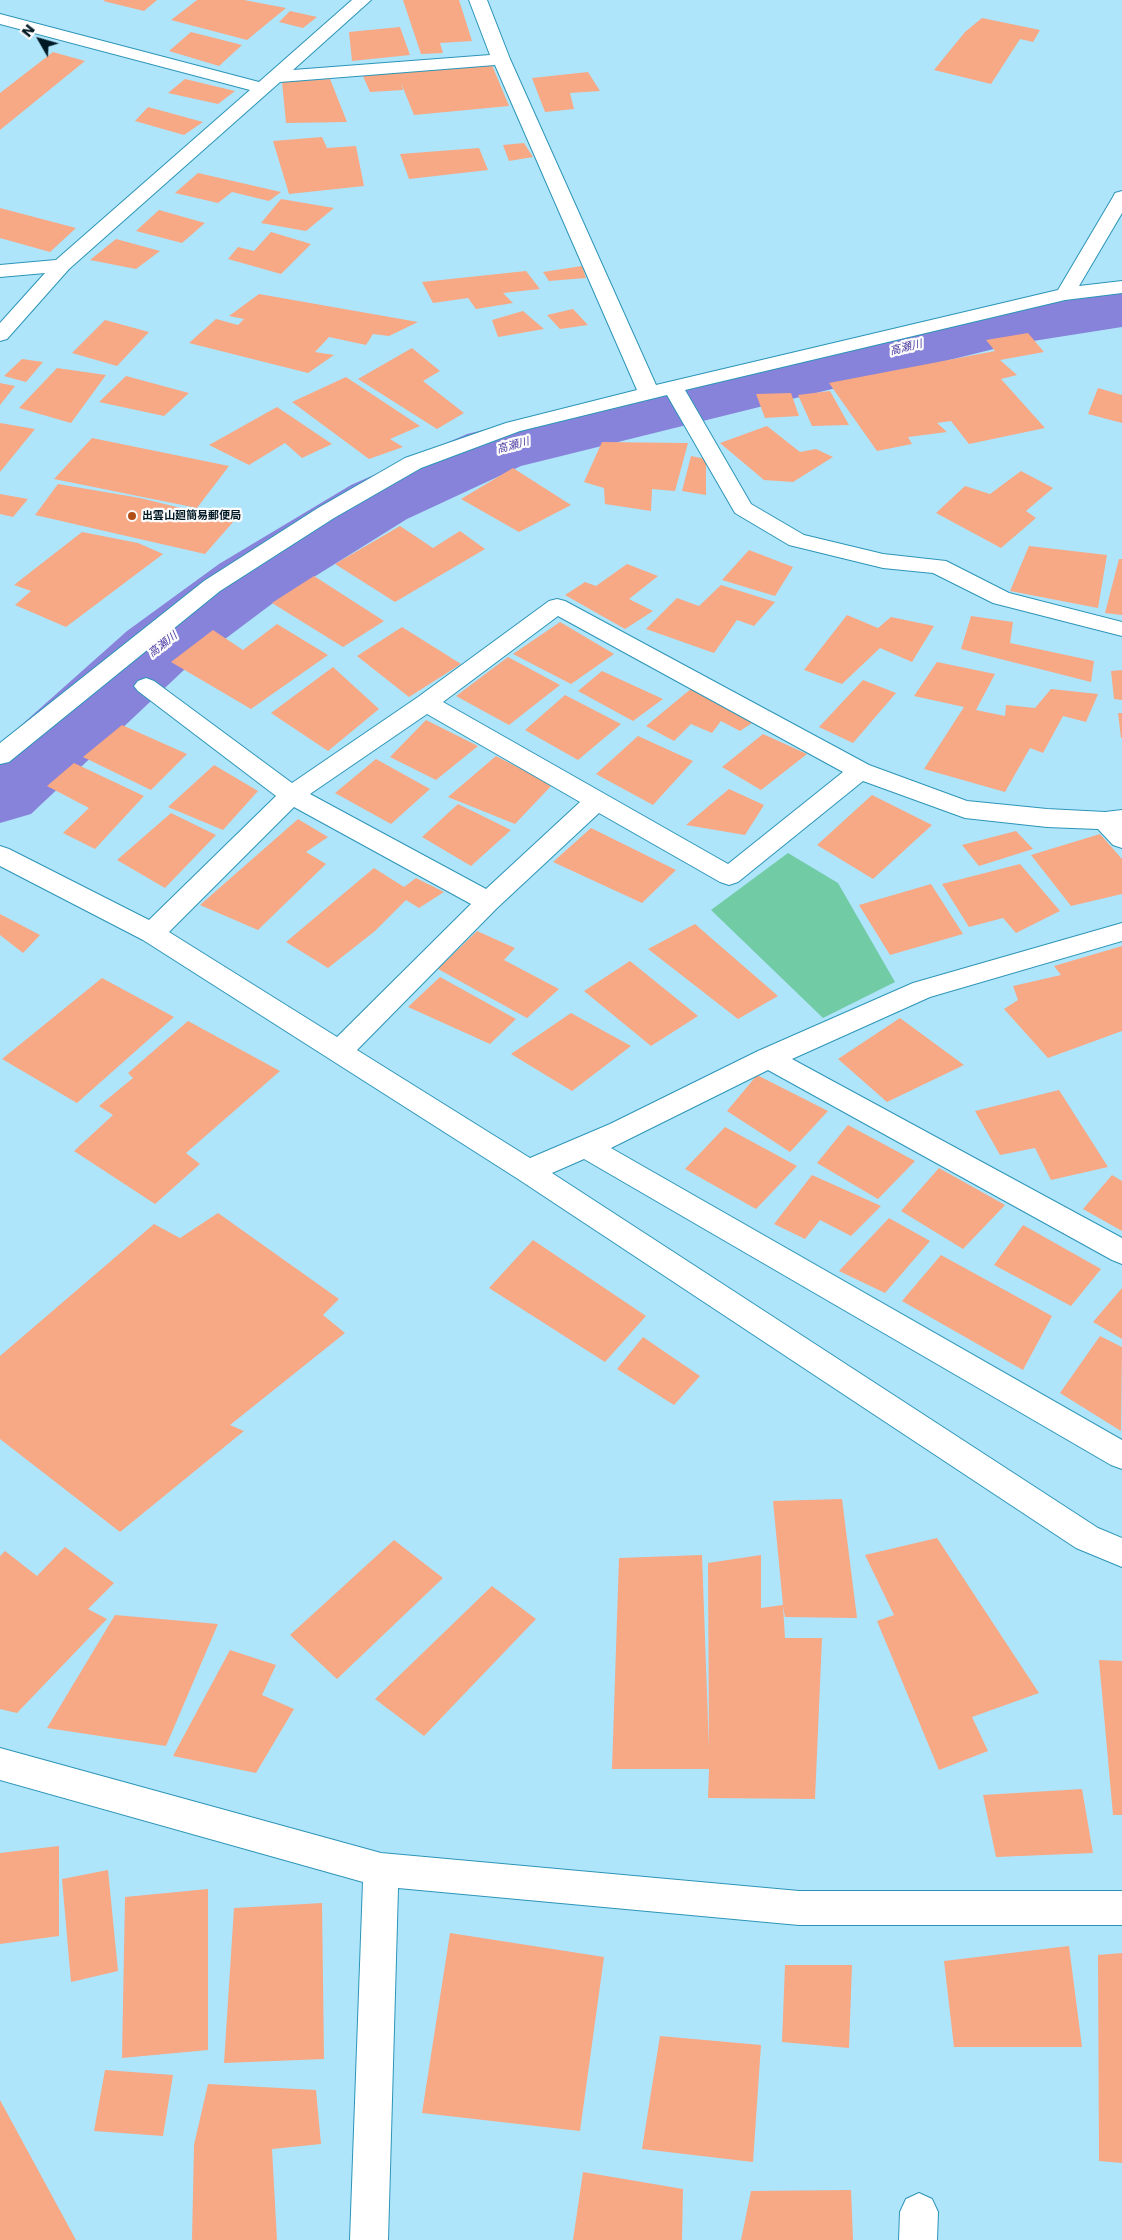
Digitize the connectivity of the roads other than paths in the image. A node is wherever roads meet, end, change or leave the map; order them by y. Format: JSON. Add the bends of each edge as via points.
{"nodes":[{"id":1,"x":362,"y":0,"type":"edge"},
{"id":2,"x":478,"y":0,"type":"edge"},
{"id":3,"x":0,"y":19,"type":"edge"},
{"id":4,"x":501,"y":58,"type":"junction"},
{"id":5,"x":269,"y":83,"type":"junction"},
{"id":6,"x":1122,"y":197,"type":"edge"},
{"id":7,"x":62,"y":265,"type":"junction"},
{"id":8,"x":0,"y":271,"type":"edge"},
{"id":9,"x":1122,"y":287,"type":"edge"},
{"id":10,"x":1065,"y":294,"type":"junction"},
{"id":11,"x":0,"y":335,"type":"edge"},
{"id":12,"x":673,"y":387,"type":"junction"},
{"id":13,"x":649,"y":393,"type":"junction"},
{"id":14,"x":1122,"y":629,"type":"edge"},
{"id":15,"x":146,"y":686,"type":"dead end"},
{"id":16,"x":426,"y":703,"type":"junction"},
{"id":17,"x":0,"y":756,"type":"edge"},
{"id":18,"x":860,"y":772,"type":"junction"},
{"id":19,"x":292,"y":795,"type":"junction"},
{"id":20,"x":596,"y":800,"type":"junction"},
{"id":21,"x":1114,"y":820,"type":"edge"},
{"id":22,"x":1122,"y":839,"type":"edge"},
{"id":23,"x":0,"y":855,"type":"edge"},
{"id":24,"x":488,"y":902,"type":"junction"},
{"id":25,"x":1122,"y":932,"type":"edge"},
{"id":26,"x":152,"y":934,"type":"junction"},
{"id":27,"x":339,"y":1051,"type":"junction"},
{"id":28,"x":768,"y":1058,"type":"junction"},
{"id":29,"x":586,"y":1147,"type":"junction"},
{"id":30,"x":528,"y":1171,"type":"junction"},
{"id":31,"x":1122,"y":1252,"type":"edge"},
{"id":32,"x":1122,"y":1456,"type":"edge"},
{"id":33,"x":1122,"y":1553,"type":"edge"},
{"id":34,"x":0,"y":1764,"type":"edge"},
{"id":35,"x":380,"y":1870,"type":"junction"},
{"id":36,"x":1122,"y":1908,"type":"edge"},
{"id":37,"x":369,"y":2240,"type":"edge"}],
"edges":[{"from":1,"to":5,"type":"street"},
{"from":2,"to":4,"type":"street"},
{"from":3,"to":5,"type":"street"},
{"from":4,"to":5,"type":"street"},
{"from":4,"to":13,"type":"street"},
{"from":5,"to":7,"type":"street"},
{"from":6,"to":10,"type":"street"},
{"from":7,"to":8,"type":"street"},
{"from":7,"to":11,"type":"street"},
{"from":9,"to":10,"type":"street"},
{"from":10,"to":12,"type":"street"},
{"from":12,"to":13,"type":"street"},
{"from":12,"to":14,"type":"street","via":[[743,508],[798,540],[883,561],[938,566],[1001,598]]},
{"from":13,"to":17,"type":"street","via":[[513,427],[413,463],[326,513],[212,586]]},
{"from":15,"to":19,"type":"street"},
{"from":16,"to":18,"type":"street","via":[[557,606]]},
{"from":16,"to":19,"type":"street"},
{"from":16,"to":20,"type":"street"},
{"from":18,"to":20,"type":"street","via":[[729,876]]},
{"from":18,"to":21,"type":"street","via":[[965,809],[1047,818]]},
{"from":19,"to":24,"type":"street"},
{"from":19,"to":26,"type":"street"},
{"from":20,"to":24,"type":"street"},
{"from":21,"to":22,"type":"street"},
{"from":23,"to":26,"type":"street"},
{"from":24,"to":27,"type":"street"},
{"from":25,"to":28,"type":"street","via":[[922,990]]},
{"from":26,"to":27,"type":"street"},
{"from":27,"to":30,"type":"street"},
{"from":28,"to":29,"type":"street"},
{"from":28,"to":31,"type":"street"},
{"from":29,"to":30,"type":"street"},
{"from":29,"to":32,"type":"street"},
{"from":30,"to":33,"type":"street","via":[[1087,1538]]},
{"from":34,"to":35,"type":"street"},
{"from":35,"to":36,"type":"street","via":[[799,1908]]},
{"from":35,"to":37,"type":"street"}]}
